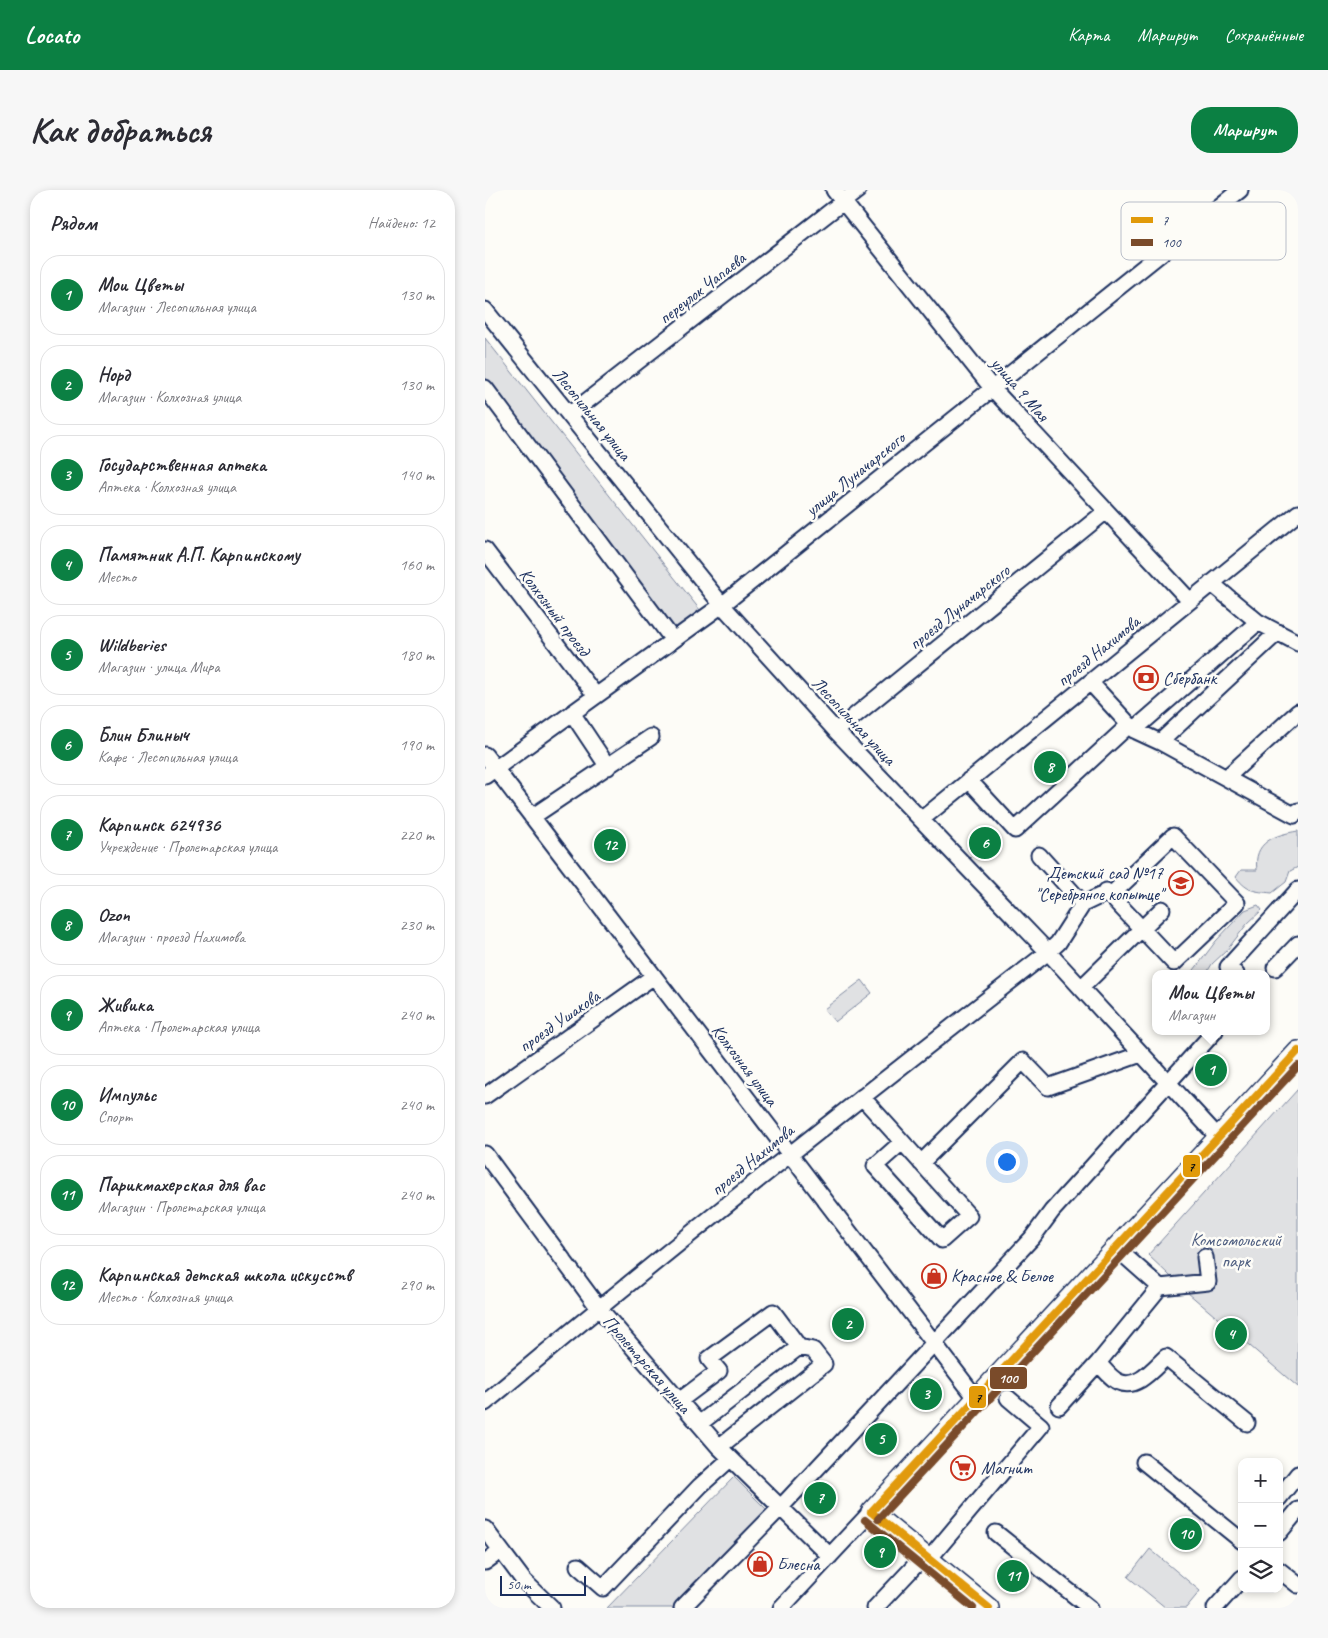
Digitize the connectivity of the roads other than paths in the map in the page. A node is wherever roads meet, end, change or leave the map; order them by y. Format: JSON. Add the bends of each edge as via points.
{"nodes":[{"id":1,"x":858,"y":190,"type":"edge"},
{"id":2,"x":1240,"y":190,"type":"edge"},
{"id":3,"x":839,"y":196,"type":"edge"},
{"id":4,"x":1225,"y":202,"type":"edge"},
{"id":5,"x":1152,"y":260,"type":"edge"},
{"id":6,"x":485,"y":310,"type":"edge"},
{"id":7,"x":485,"y":388,"type":"edge"},
{"id":8,"x":992,"y":388,"type":"junction"},
{"id":9,"x":569,"y":415,"type":"junction"},
{"id":10,"x":1105,"y":512,"type":"junction"},
{"id":11,"x":1298,"y":513,"type":"edge"},
{"id":12,"x":485,"y":550,"type":"edge"},
{"id":13,"x":1211,"y":583,"type":"junction"},
{"id":14,"x":1190,"y":601,"type":"junction"},
{"id":15,"x":722,"y":604,"type":"junction"},
{"id":16,"x":1258,"y":622,"type":"junction"},
{"id":17,"x":1278,"y":632,"type":"junction"},
{"id":18,"x":673,"y":640,"type":"junction"},
{"id":19,"x":1298,"y":644,"type":"edge"},
{"id":20,"x":1090,"y":682,"type":"junction"},
{"id":21,"x":596,"y":696,"type":"junction"},
{"id":22,"x":1298,"y":712,"type":"edge"},
{"id":23,"x":572,"y":713,"type":"junction"},
{"id":24,"x":1131,"y":728,"type":"junction"},
{"id":25,"x":836,"y":731,"type":"junction"},
{"id":26,"x":651,"y":738,"type":"dead end"},
{"id":27,"x":1160,"y":742,"type":"junction"},
{"id":28,"x":485,"y":755,"type":"edge"},
{"id":29,"x":608,"y":767,"type":"junction"},
{"id":30,"x":490,"y":772,"type":"edge"},
{"id":31,"x":1227,"y":777,"type":"junction"},
{"id":32,"x":969,"y":780,"type":"junction"},
{"id":33,"x":1298,"y":811,"type":"edge"},
{"id":34,"x":532,"y":817,"type":"junction"},
{"id":35,"x":922,"y":819,"type":"junction"},
{"id":36,"x":1039,"y":856,"type":"dead end"},
{"id":37,"x":1298,"y":890,"type":"edge"},
{"id":38,"x":1111,"y":895,"type":"junction"},
{"id":39,"x":1083,"y":904,"type":"junction"},
{"id":40,"x":1162,"y":909,"type":"dead end"},
{"id":41,"x":1142,"y":928,"type":"junction"},
{"id":42,"x":1298,"y":944,"type":"edge"},
{"id":43,"x":1048,"y":952,"type":"junction"},
{"id":44,"x":1232,"y":970,"type":"edge"},
{"id":45,"x":1270,"y":972,"type":"edge"},
{"id":46,"x":654,"y":976,"type":"junction"},
{"id":47,"x":1081,"y":988,"type":"junction"},
{"id":48,"x":1211,"y":1035,"type":"edge"},
{"id":49,"x":1298,"y":1051,"type":"edge"},
{"id":50,"x":1141,"y":1054,"type":"junction"},
{"id":51,"x":1168,"y":1083,"type":"junction"},
{"id":52,"x":485,"y":1096,"type":"edge"},
{"id":53,"x":862,"y":1097,"type":"junction"},
{"id":54,"x":1218,"y":1137,"type":"junction"},
{"id":55,"x":902,"y":1142,"type":"junction"},
{"id":56,"x":485,"y":1154,"type":"edge"},
{"id":57,"x":789,"y":1154,"type":"junction"},
{"id":58,"x":921,"y":1163,"type":"junction"},
{"id":59,"x":1116,"y":1248,"type":"junction"},
{"id":60,"x":1205,"y":1257,"type":"dead end"},
{"id":61,"x":1159,"y":1287,"type":"junction"},
{"id":62,"x":598,"y":1308,"type":"junction"},
{"id":63,"x":934,"y":1343,"type":"junction"},
{"id":64,"x":799,"y":1346,"type":"junction"},
{"id":65,"x":1098,"y":1363,"type":"junction"},
{"id":66,"x":976,"y":1398,"type":"junction"},
{"id":67,"x":1008,"y":1398,"type":"dead end"},
{"id":68,"x":679,"y":1401,"type":"junction"},
{"id":69,"x":485,"y":1403,"type":"edge"},
{"id":70,"x":1059,"y":1406,"type":"dead end"},
{"id":71,"x":1247,"y":1423,"type":"dead end"},
{"id":72,"x":699,"y":1424,"type":"junction"},
{"id":73,"x":725,"y":1453,"type":"junction"},
{"id":74,"x":1144,"y":1462,"type":"dead end"},
{"id":75,"x":1298,"y":1474,"type":"edge"},
{"id":76,"x":1283,"y":1493,"type":"edge"},
{"id":77,"x":780,"y":1508,"type":"junction"},
{"id":78,"x":1298,"y":1510,"type":"edge"},
{"id":79,"x":871,"y":1512,"type":"junction"},
{"id":80,"x":1283,"y":1528,"type":"edge"},
{"id":81,"x":485,"y":1529,"type":"edge"},
{"id":82,"x":996,"y":1533,"type":"dead end"},
{"id":83,"x":1238,"y":1538,"type":"edge"},
{"id":84,"x":500,"y":1551,"type":"junction"},
{"id":85,"x":830,"y":1556,"type":"junction"},
{"id":86,"x":927,"y":1557,"type":"junction"},
{"id":87,"x":485,"y":1562,"type":"edge"},
{"id":88,"x":578,"y":1566,"type":"dead end"},
{"id":89,"x":1283,"y":1573,"type":"edge"},
{"id":90,"x":1238,"y":1582,"type":"edge"},
{"id":91,"x":1298,"y":1584,"type":"edge"},
{"id":92,"x":877,"y":1607,"type":"edge"},
{"id":93,"x":552,"y":1608,"type":"edge"},
{"id":94,"x":682,"y":1608,"type":"edge"},
{"id":95,"x":781,"y":1608,"type":"edge"},
{"id":96,"x":989,"y":1608,"type":"edge"},
{"id":97,"x":1090,"y":1608,"type":"edge"},
{"id":98,"x":1215,"y":1608,"type":"edge"}],
"edges":[{"from":1,"to":3,"type":"street","name":"переулок Чапаева"},
{"from":2,"to":4,"type":"street","name":"улица Луначарского"},
{"from":3,"to":8,"type":"street","name":"улица 9 Мая"},
{"from":3,"to":9,"type":"street","name":"переулок Чапаева"},
{"from":5,"to":8,"type":"street","name":"улица Луначарского"},
{"from":6,"to":9,"type":"street","name":"Лесопильная улица"},
{"from":7,"to":18,"type":"street"},
{"from":8,"to":10,"type":"street","name":"улица 9 Мая"},
{"from":8,"to":15,"type":"street","name":"улица Луначарского"},
{"from":9,"to":15,"type":"street","name":"Лесопильная улица"},
{"from":10,"to":14,"type":"street","name":"улица 9 Мая"},
{"from":10,"to":25,"type":"street","name":"проезд Луначарского"},
{"from":11,"to":13,"type":"street","name":"проезд Нахимова"},
{"from":12,"to":21,"type":"street","name":"Колхозный проезд"},
{"from":13,"to":14,"type":"street","name":"проезд Нахимова"},
{"from":13,"to":16,"type":"street"},
{"from":14,"to":20,"type":"street","name":"проезд Нахимова"},
{"from":15,"to":18,"type":"street","name":"улица Луначарского"},
{"from":15,"to":25,"type":"street","name":"Лесопильная улица"},
{"from":16,"to":17,"type":"street"},
{"from":16,"to":24,"type":"street"},
{"from":17,"to":19,"type":"street"},
{"from":17,"to":27,"type":"street"},
{"from":18,"to":21,"type":"street","name":"улица Луначарского"},
{"from":20,"to":24,"type":"street"},
{"from":20,"to":32,"type":"street","name":"проезд Нахимова"},
{"from":21,"to":23,"type":"street","name":"улица Луначарского"},
{"from":22,"to":31,"type":"street"},
{"from":23,"to":29,"type":"street"},
{"from":23,"to":30,"type":"street","name":"улица Луначарского"},
{"from":24,"to":27,"type":"street"},
{"from":24,"to":32,"type":"street","via":[[1015,830]]},
{"from":25,"to":35,"type":"street","name":"Лесопильная улица"},
{"from":26,"to":29,"type":"street"},
{"from":27,"to":31,"type":"street"},
{"from":28,"to":30,"type":"street","name":"Колхозная улица"},
{"from":29,"to":34,"type":"street"},
{"from":30,"to":34,"type":"street","name":"Колхозная улица"},
{"from":31,"to":33,"type":"street","via":[[1294,815]]},
{"from":32,"to":35,"type":"street","name":"проезд Нахимова"},
{"from":34,"to":46,"type":"street","name":"Колхозная улица"},
{"from":35,"to":43,"type":"street","name":"Лесопильная улица"},
{"from":36,"to":39,"type":"street"},
{"from":37,"to":44,"type":"street","via":[[1229,967]]},
{"from":38,"to":39,"type":"street","via":[[1107,890]]},
{"from":38,"to":41,"type":"street"},
{"from":38,"to":41,"type":"street","via":[[1173,836],[1237,903],[1174,963]]},
{"from":39,"to":43,"type":"street","name":"проезд Нахимова","via":[[1058,943]]},
{"from":40,"to":41,"type":"street"},
{"from":41,"to":47,"type":"street"},
{"from":42,"to":45,"type":"street"},
{"from":43,"to":47,"type":"street","name":"Лесопильная улица"},
{"from":43,"to":53,"type":"street","name":"проезд Нахимова"},
{"from":46,"to":52,"type":"street","name":"проезд Ушакова"},
{"from":46,"to":57,"type":"street","name":"Колхозная улица"},
{"from":47,"to":50,"type":"street","name":"Лесопильная улица"},
{"from":48,"to":51,"type":"street"},
{"from":49,"to":54,"type":"main road"},
{"from":50,"to":51,"type":"street","name":"Лесопильная улица"},
{"from":50,"to":58,"type":"street","via":[[1048,1086],[1023,1061]]},
{"from":51,"to":54,"type":"street","name":"Лесопильная улица"},
{"from":51,"to":63,"type":"street","via":[[1051,1211],[1032,1238]]},
{"from":53,"to":55,"type":"street"},
{"from":53,"to":57,"type":"street","name":"проезд Нахимова"},
{"from":54,"to":59,"type":"main road"},
{"from":55,"to":58,"type":"street"},
{"from":55,"to":58,"type":"street","via":[[875,1166],[942,1240],[969,1216]]},
{"from":56,"to":62,"type":"street","name":"Пролетарская улица"},
{"from":57,"to":62,"type":"street","name":"проезд Нахимова"},
{"from":57,"to":63,"type":"street","name":"Колхозная улица"},
{"from":59,"to":61,"type":"street"},
{"from":59,"to":66,"type":"main road"},
{"from":60,"to":61,"type":"street","via":[[1208,1282]]},
{"from":61,"to":65,"type":"street"},
{"from":62,"to":68,"type":"street","name":"Пролетарская улица"},
{"from":62,"to":69,"type":"street","name":"проезд Нахимова"},
{"from":63,"to":66,"type":"street","name":"Колхозная улица"},
{"from":63,"to":77,"type":"street"},
{"from":64,"to":68,"type":"street","via":[[773,1312],[709,1359],[719,1371]]},
{"from":64,"to":72,"type":"street"},
{"from":64,"to":73,"type":"street","via":[[813,1350],[824,1364]]},
{"from":65,"to":70,"type":"street"},
{"from":65,"to":71,"type":"street","via":[[1118,1382],[1129,1384],[1139,1381],[1166,1357]]},
{"from":66,"to":79,"type":"main road"},
{"from":67,"to":86,"type":"street","via":[[1041,1426]]},
{"from":68,"to":72,"type":"street","name":"Пролетарская улица"},
{"from":72,"to":73,"type":"street","name":"Пролетарская улица"},
{"from":73,"to":77,"type":"street","name":"Пролетарская улица"},
{"from":73,"to":88,"type":"street","via":[[701,1486],[603,1588]]},
{"from":74,"to":83,"type":"street"},
{"from":75,"to":76,"type":"street"},
{"from":77,"to":85,"type":"street","name":"Пролетарская улица"},
{"from":77,"to":94,"type":"street"},
{"from":78,"to":80,"type":"street"},
{"from":79,"to":85,"type":"street"},
{"from":79,"to":86,"type":"main road"},
{"from":81,"to":84,"type":"street"},
{"from":82,"to":97,"type":"street"},
{"from":84,"to":87,"type":"street"},
{"from":84,"to":93,"type":"street"},
{"from":85,"to":95,"type":"street"},
{"from":86,"to":92,"type":"street"},
{"from":86,"to":96,"type":"main road"},
{"from":89,"to":91,"type":"street"},
{"from":90,"to":98,"type":"street"}]}
